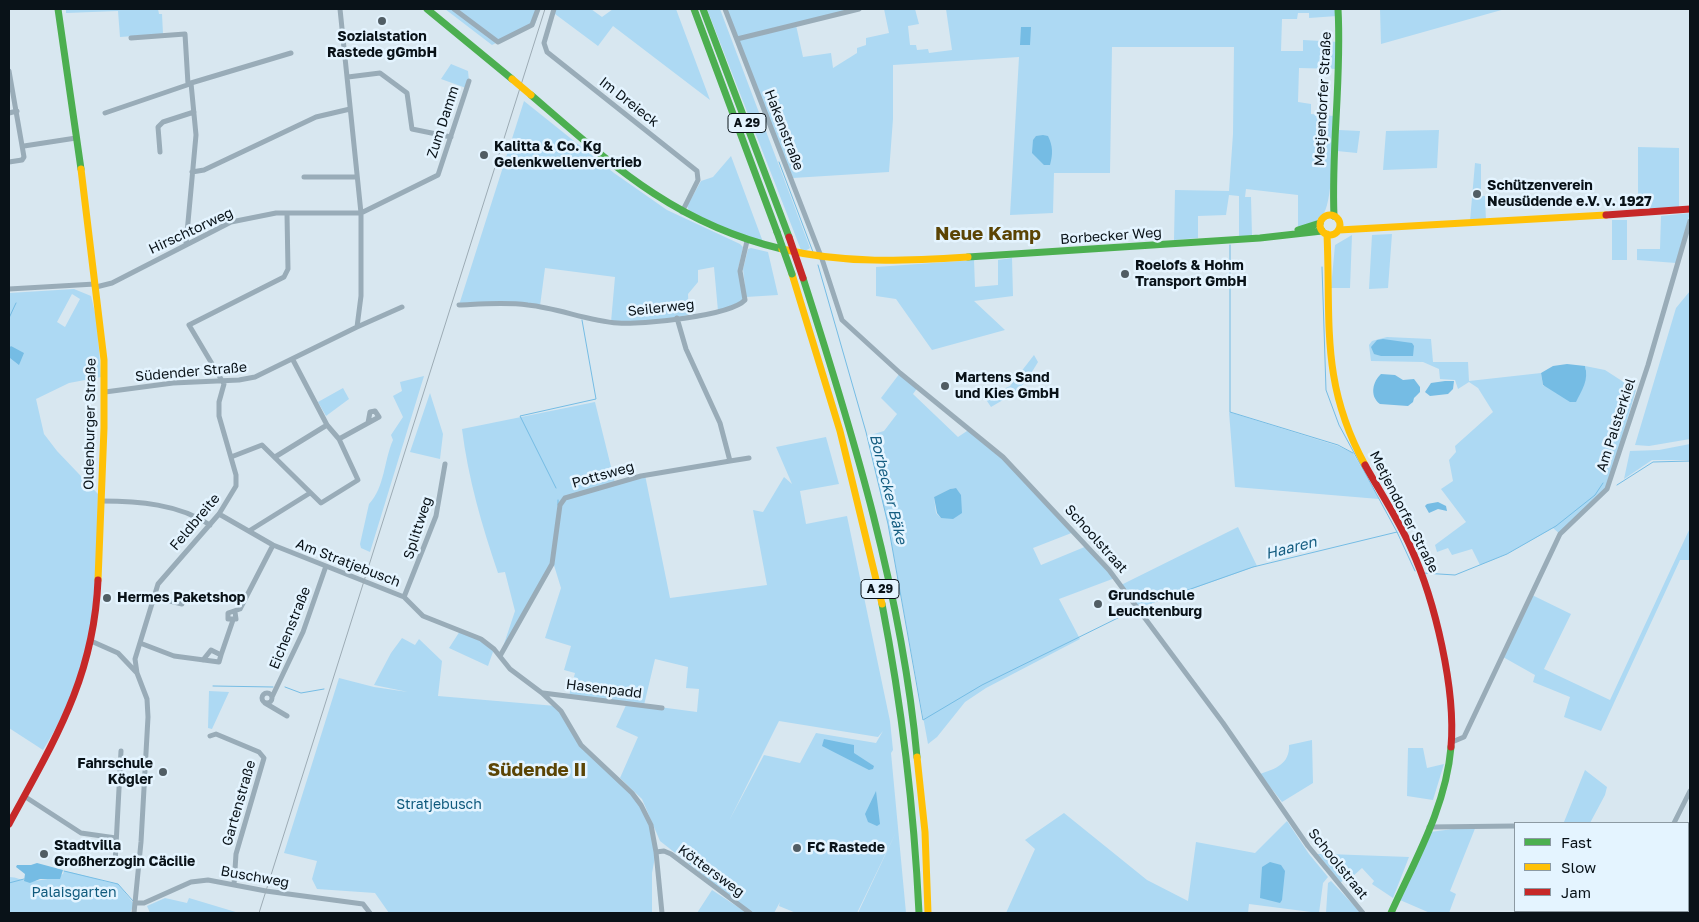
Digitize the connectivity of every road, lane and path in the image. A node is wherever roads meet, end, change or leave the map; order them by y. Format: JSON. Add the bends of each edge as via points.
{"nodes":[{"id":1,"x":58,"y":9,"type":"edge"},
{"id":2,"x":340,"y":9,"type":"edge"},
{"id":3,"x":427,"y":9,"type":"edge"},
{"id":4,"x":454,"y":9,"type":"edge"},
{"id":5,"x":538,"y":9,"type":"edge"},
{"id":6,"x":554,"y":9,"type":"edge"},
{"id":7,"x":694,"y":9,"type":"edge"},
{"id":8,"x":703,"y":9,"type":"edge"},
{"id":9,"x":725,"y":9,"type":"edge"},
{"id":10,"x":859,"y":9,"type":"edge"},
{"id":11,"x":1338,"y":9,"type":"edge"},
{"id":12,"x":131,"y":38,"type":"dead end"},
{"id":13,"x":737,"y":39,"type":"junction"},
{"id":14,"x":291,"y":53,"type":"dead end"},
{"id":15,"x":9,"y":71,"type":"edge"},
{"id":16,"x":348,"y":77,"type":"junction"},
{"id":17,"x":469,"y":81,"type":"dead end"},
{"id":18,"x":190,"y":84,"type":"junction"},
{"id":19,"x":350,"y":109,"type":"junction"},
{"id":20,"x":17,"y":111,"type":"junction"},
{"id":21,"x":194,"y":112,"type":"junction"},
{"id":22,"x":9,"y":113,"type":"edge"},
{"id":23,"x":105,"y":113,"type":"dead end"},
{"id":24,"x":450,"y":137,"type":"junction"},
{"id":25,"x":76,"y":138,"type":"junction"},
{"id":26,"x":24,"y":146,"type":"junction"},
{"id":27,"x":160,"y":152,"type":"dead end"},
{"id":28,"x":9,"y":162,"type":"edge"},
{"id":29,"x":192,"y":172,"type":"junction"},
{"id":30,"x":304,"y":177,"type":"dead end"},
{"id":31,"x":358,"y":177,"type":"junction"},
{"id":32,"x":1331,"y":191,"type":"junction"},
{"id":33,"x":1690,"y":209,"type":"edge"},
{"id":34,"x":682,"y":212,"type":"junction"},
{"id":35,"x":361,"y":213,"type":"junction"},
{"id":36,"x":287,"y":214,"type":"junction"},
{"id":37,"x":1326,"y":216,"type":"junction"},
{"id":38,"x":1334,"y":216,"type":"junction"},
{"id":39,"x":1690,"y":221,"type":"edge"},
{"id":40,"x":1330,"y":229,"type":"junction"},
{"id":41,"x":747,"y":241,"type":"junction"},
{"id":42,"x":186,"y":244,"type":"junction"},
{"id":43,"x":822,"y":259,"type":"junction"},
{"id":44,"x":95,"y":285,"type":"junction"},
{"id":45,"x":9,"y":289,"type":"edge"},
{"id":46,"x":459,"y":305,"type":"dead end"},
{"id":47,"x":402,"y":307,"type":"dead end"},
{"id":48,"x":677,"y":318,"type":"junction"},
{"id":49,"x":357,"y":327,"type":"junction"},
{"id":50,"x":293,"y":360,"type":"junction"},
{"id":51,"x":222,"y":381,"type":"junction"},
{"id":52,"x":105,"y":392,"type":"junction"},
{"id":53,"x":368,"y":423,"type":"dead end"},
{"id":54,"x":328,"y":425,"type":"junction"},
{"id":55,"x":339,"y":439,"type":"junction"},
{"id":56,"x":231,"y":457,"type":"junction"},
{"id":57,"x":275,"y":457,"type":"junction"},
{"id":58,"x":749,"y":458,"type":"dead end"},
{"id":59,"x":730,"y":461,"type":"junction"},
{"id":60,"x":445,"y":464,"type":"dead end"},
{"id":61,"x":310,"y":493,"type":"junction"},
{"id":62,"x":101,"y":501,"type":"junction"},
{"id":63,"x":219,"y":514,"type":"junction"},
{"id":64,"x":210,"y":525,"type":"junction"},
{"id":65,"x":249,"y":531,"type":"junction"},
{"id":66,"x":273,"y":544,"type":"junction"},
{"id":67,"x":326,"y":566,"type":"junction"},
{"id":68,"x":154,"y":597,"type":"junction"},
{"id":69,"x":404,"y":597,"type":"junction"},
{"id":70,"x":182,"y":604,"type":"dead end"},
{"id":71,"x":91,"y":641,"type":"junction"},
{"id":72,"x":140,"y":643,"type":"junction"},
{"id":73,"x":221,"y":655,"type":"junction"},
{"id":74,"x":500,"y":656,"type":"junction"},
{"id":75,"x":203,"y":660,"type":"junction"},
{"id":76,"x":137,"y":673,"type":"junction"},
{"id":77,"x":542,"y":692,"type":"junction"},
{"id":78,"x":662,"y":708,"type":"dead end"},
{"id":79,"x":287,"y":716,"type":"dead end"},
{"id":80,"x":210,"y":736,"type":"dead end"},
{"id":81,"x":1452,"y":742,"type":"junction"},
{"id":82,"x":121,"y":751,"type":"dead end"},
{"id":83,"x":1690,"y":791,"type":"edge"},
{"id":84,"x":24,"y":796,"type":"junction"},
{"id":85,"x":1674,"y":822,"type":"edge"},
{"id":86,"x":9,"y":824,"type":"edge"},
{"id":87,"x":1514,"y":826,"type":"edge"},
{"id":88,"x":1428,"y":827,"type":"junction"},
{"id":89,"x":116,"y":838,"type":"junction"},
{"id":90,"x":656,"y":852,"type":"junction"},
{"id":91,"x":114,"y":864,"type":"dead end"},
{"id":92,"x":234,"y":885,"type":"junction"},
{"id":93,"x":136,"y":903,"type":"junction"},
{"id":94,"x":134,"y":913,"type":"edge"},
{"id":95,"x":370,"y":913,"type":"edge"},
{"id":96,"x":662,"y":913,"type":"edge"},
{"id":97,"x":750,"y":913,"type":"edge"},
{"id":98,"x":919,"y":913,"type":"edge"},
{"id":99,"x":928,"y":913,"type":"edge"},
{"id":100,"x":1363,"y":913,"type":"edge"},
{"id":101,"x":1391,"y":913,"type":"edge"}],
"edges":[{"from":1,"to":25,"type":"main road","name":"Oldenburger Straße"},
{"from":2,"to":16,"type":"street"},
{"from":3,"to":34,"type":"main road","name":"Borbecker Weg","bridge":true,"via":[[632,180]]},
{"from":4,"to":5,"type":"street","via":[[498,42],[532,25]]},
{"from":6,"to":34,"type":"street","name":"Im Dreieck","via":[[544,43],[547,52],[697,171],[698,180]]},
{"from":7,"to":98,"type":"main road","number":"A 29","bridge":true,"via":[[792,274],[846,450],[882,594],[906,742],[917,847]]},
{"from":8,"to":99,"type":"main road","number":"A 29","bridge":true,"via":[[789,237],[864,481],[898,631],[920,785]]},
{"from":9,"to":13,"type":"street","name":"Hakenstraße"},
{"from":10,"to":13,"type":"street"},
{"from":11,"to":32,"type":"main road","name":"Metjendorfer Straße","via":[[1341,46]]},
{"from":12,"to":18,"type":"street","via":[[185,34]]},
{"from":13,"to":43,"type":"street","name":"Hakenstraße"},
{"from":14,"to":18,"type":"street"},
{"from":15,"to":20,"type":"street"},
{"from":16,"to":19,"type":"street"},
{"from":16,"to":24,"type":"street","via":[[380,73],[406,93],[412,129]]},
{"from":17,"to":24,"type":"street","name":"Zum Damm"},
{"from":18,"to":21,"type":"street"},
{"from":18,"to":23,"type":"street"},
{"from":19,"to":29,"type":"street","via":[[316,117],[204,170]]},
{"from":19,"to":31,"type":"street"},
{"from":20,"to":22,"type":"street"},
{"from":20,"to":26,"type":"street"},
{"from":21,"to":27,"type":"street","via":[[163,122],[158,128]]},
{"from":21,"to":29,"type":"street","via":[[196,135]]},
{"from":24,"to":35,"type":"street","name":"Zum Damm","via":[[438,175]]},
{"from":25,"to":26,"type":"street"},
{"from":25,"to":44,"type":"main road","name":"Oldenburger Straße"},
{"from":26,"to":28,"type":"street","via":[[22,160]]},
{"from":29,"to":42,"type":"street"},
{"from":30,"to":31,"type":"street"},
{"from":31,"to":35,"type":"street"},
{"from":32,"to":37,"type":"main road","name":"Metjendorfer Straße"},
{"from":32,"to":38,"type":"main road","name":"Metjendorfer Straße"},
{"from":33,"to":40,"type":"main road","name":"Borbecker Weg","via":[[1478,224]]},
{"from":34,"to":41,"type":"main road","name":"Borbecker Weg"},
{"from":35,"to":36,"type":"street","name":"Hirschtorweg"},
{"from":35,"to":49,"type":"street"},
{"from":36,"to":42,"type":"street","name":"Hirschtorweg","via":[[243,218]]},
{"from":36,"to":51,"type":"street","via":[[288,269],[284,276],[188,325]]},
{"from":37,"to":38,"type":"main road"},
{"from":37,"to":40,"type":"main road"},
{"from":38,"to":40,"type":"main road"},
{"from":39,"to":81,"type":"street","name":"Am Palsterkiel","via":[[1607,489],[1560,534],[1464,737]]},
{"from":40,"to":43,"type":"main road","name":"Borbecker Weg","via":[[907,261]]},
{"from":40,"to":81,"type":"main road","name":"Metjendorfer Straße","via":[[1331,370],[1338,404],[1346,427],[1422,573],[1448,675]]},
{"from":41,"to":43,"type":"main road","name":"Borbecker Weg"},
{"from":41,"to":48,"type":"street","name":"Seilerweg","via":[[740,271],[745,293],[743,302],[725,311]]},
{"from":42,"to":44,"type":"street","name":"Hirschtorweg","via":[[112,282]]},
{"from":43,"to":100,"type":"street","name":"Schoolstraat","via":[[842,320],[1003,457],[1109,570],[1223,723],[1308,846]]},
{"from":44,"to":45,"type":"street","name":"Hirschtorweg"},
{"from":44,"to":52,"type":"main road","name":"Oldenburger Straße"},
{"from":46,"to":48,"type":"street","name":"Seilerweg","via":[[529,305],[617,323]]},
{"from":47,"to":49,"type":"street","name":"Südender Straße"},
{"from":48,"to":59,"type":"street","via":[[686,349],[720,423]]},
{"from":49,"to":50,"type":"street","name":"Südender Straße"},
{"from":50,"to":51,"type":"street","name":"Südender Straße","via":[[255,377]]},
{"from":50,"to":54,"type":"street"},
{"from":51,"to":52,"type":"street","name":"Südender Straße","via":[[173,383]]},
{"from":51,"to":56,"type":"street","name":"Feldbreite","via":[[219,416]]},
{"from":52,"to":62,"type":"main road","name":"Oldenburger Straße"},
{"from":53,"to":55,"type":"street"},
{"from":54,"to":55,"type":"street"},
{"from":54,"to":57,"type":"street"},
{"from":55,"to":61,"type":"street","via":[[358,480],[321,503]]},
{"from":56,"to":57,"type":"street","via":[[262,446]]},
{"from":56,"to":63,"type":"street","name":"Feldbreite","via":[[236,486]]},
{"from":57,"to":61,"type":"street"},
{"from":58,"to":59,"type":"street","name":"Pottsweg"},
{"from":59,"to":74,"type":"street","name":"Pottsweg","via":[[641,476],[565,498],[560,504],[552,564]]},
{"from":60,"to":69,"type":"street","name":"Splittweg","via":[[436,516]]},
{"from":61,"to":65,"type":"street"},
{"from":62,"to":64,"type":"street","via":[[167,507]]},
{"from":62,"to":71,"type":"main road","name":"Oldenburger Straße","via":[[97,600]]},
{"from":63,"to":64,"type":"street","name":"Feldbreite"},
{"from":63,"to":65,"type":"street","name":"Am Stratjebusch"},
{"from":64,"to":68,"type":"street","name":"Feldbreite","via":[[162,578]]},
{"from":65,"to":66,"type":"street","name":"Am Stratjebusch"},
{"from":66,"to":67,"type":"street","name":"Am Stratjebusch"},
{"from":66,"to":73,"type":"street","via":[[245,600],[235,612],[236,618]]},
{"from":67,"to":69,"type":"street","name":"Am Stratjebusch"},
{"from":67,"to":79,"type":"street","name":"Eichenstraße","via":[[303,632],[270,702],[264,702]]},
{"from":68,"to":70,"type":"street"},
{"from":68,"to":72,"type":"street","name":"Feldbreite"},
{"from":69,"to":74,"type":"street","name":"Am Stratjebusch","via":[[424,616],[481,639]]},
{"from":71,"to":76,"type":"street","name":"Feldbreite","via":[[118,653]]},
{"from":71,"to":84,"type":"main road","name":"Oldenburger Straße","via":[[72,704]]},
{"from":72,"to":75,"type":"street","via":[[174,656]]},
{"from":72,"to":76,"type":"street","name":"Feldbreite","via":[[135,659]]},
{"from":73,"to":75,"type":"street","via":[[219,662]]},
{"from":73,"to":75,"type":"street","via":[[211,650]]},
{"from":74,"to":77,"type":"street","name":"Am Stratjebusch","via":[[510,669]]},
{"from":76,"to":93,"type":"street","name":"Feldbreite","via":[[147,699],[148,716]]},
{"from":77,"to":78,"type":"street","name":"Hasenpadd"},
{"from":77,"to":90,"type":"street","name":"Am Stratjebusch","via":[[564,715],[581,745],[641,805]]},
{"from":80,"to":92,"type":"street","name":"Gartenstraße","via":[[216,734],[258,752],[264,758],[238,845]]},
{"from":81,"to":88,"type":"main road","name":"Metjendorfer Straße","via":[[1447,777]]},
{"from":82,"to":89,"type":"street"},
{"from":83,"to":85,"type":"street"},
{"from":84,"to":86,"type":"main road","name":"Oldenburger Straße"},
{"from":84,"to":89,"type":"street","via":[[81,833]]},
{"from":87,"to":88,"type":"street"},
{"from":88,"to":101,"type":"main road","name":"Metjendorfer Straße"},
{"from":89,"to":91,"type":"street"},
{"from":90,"to":96,"type":"street","name":"Am Stratjebusch"},
{"from":90,"to":97,"type":"street","name":"Köttersweg","via":[[671,854]]},
{"from":92,"to":93,"type":"street","name":"Buschweg","via":[[208,880],[193,882],[144,903]]},
{"from":92,"to":95,"type":"street","name":"Buschweg","via":[[363,904]]},
{"from":93,"to":94,"type":"street","name":"Feldbreite"}]}
